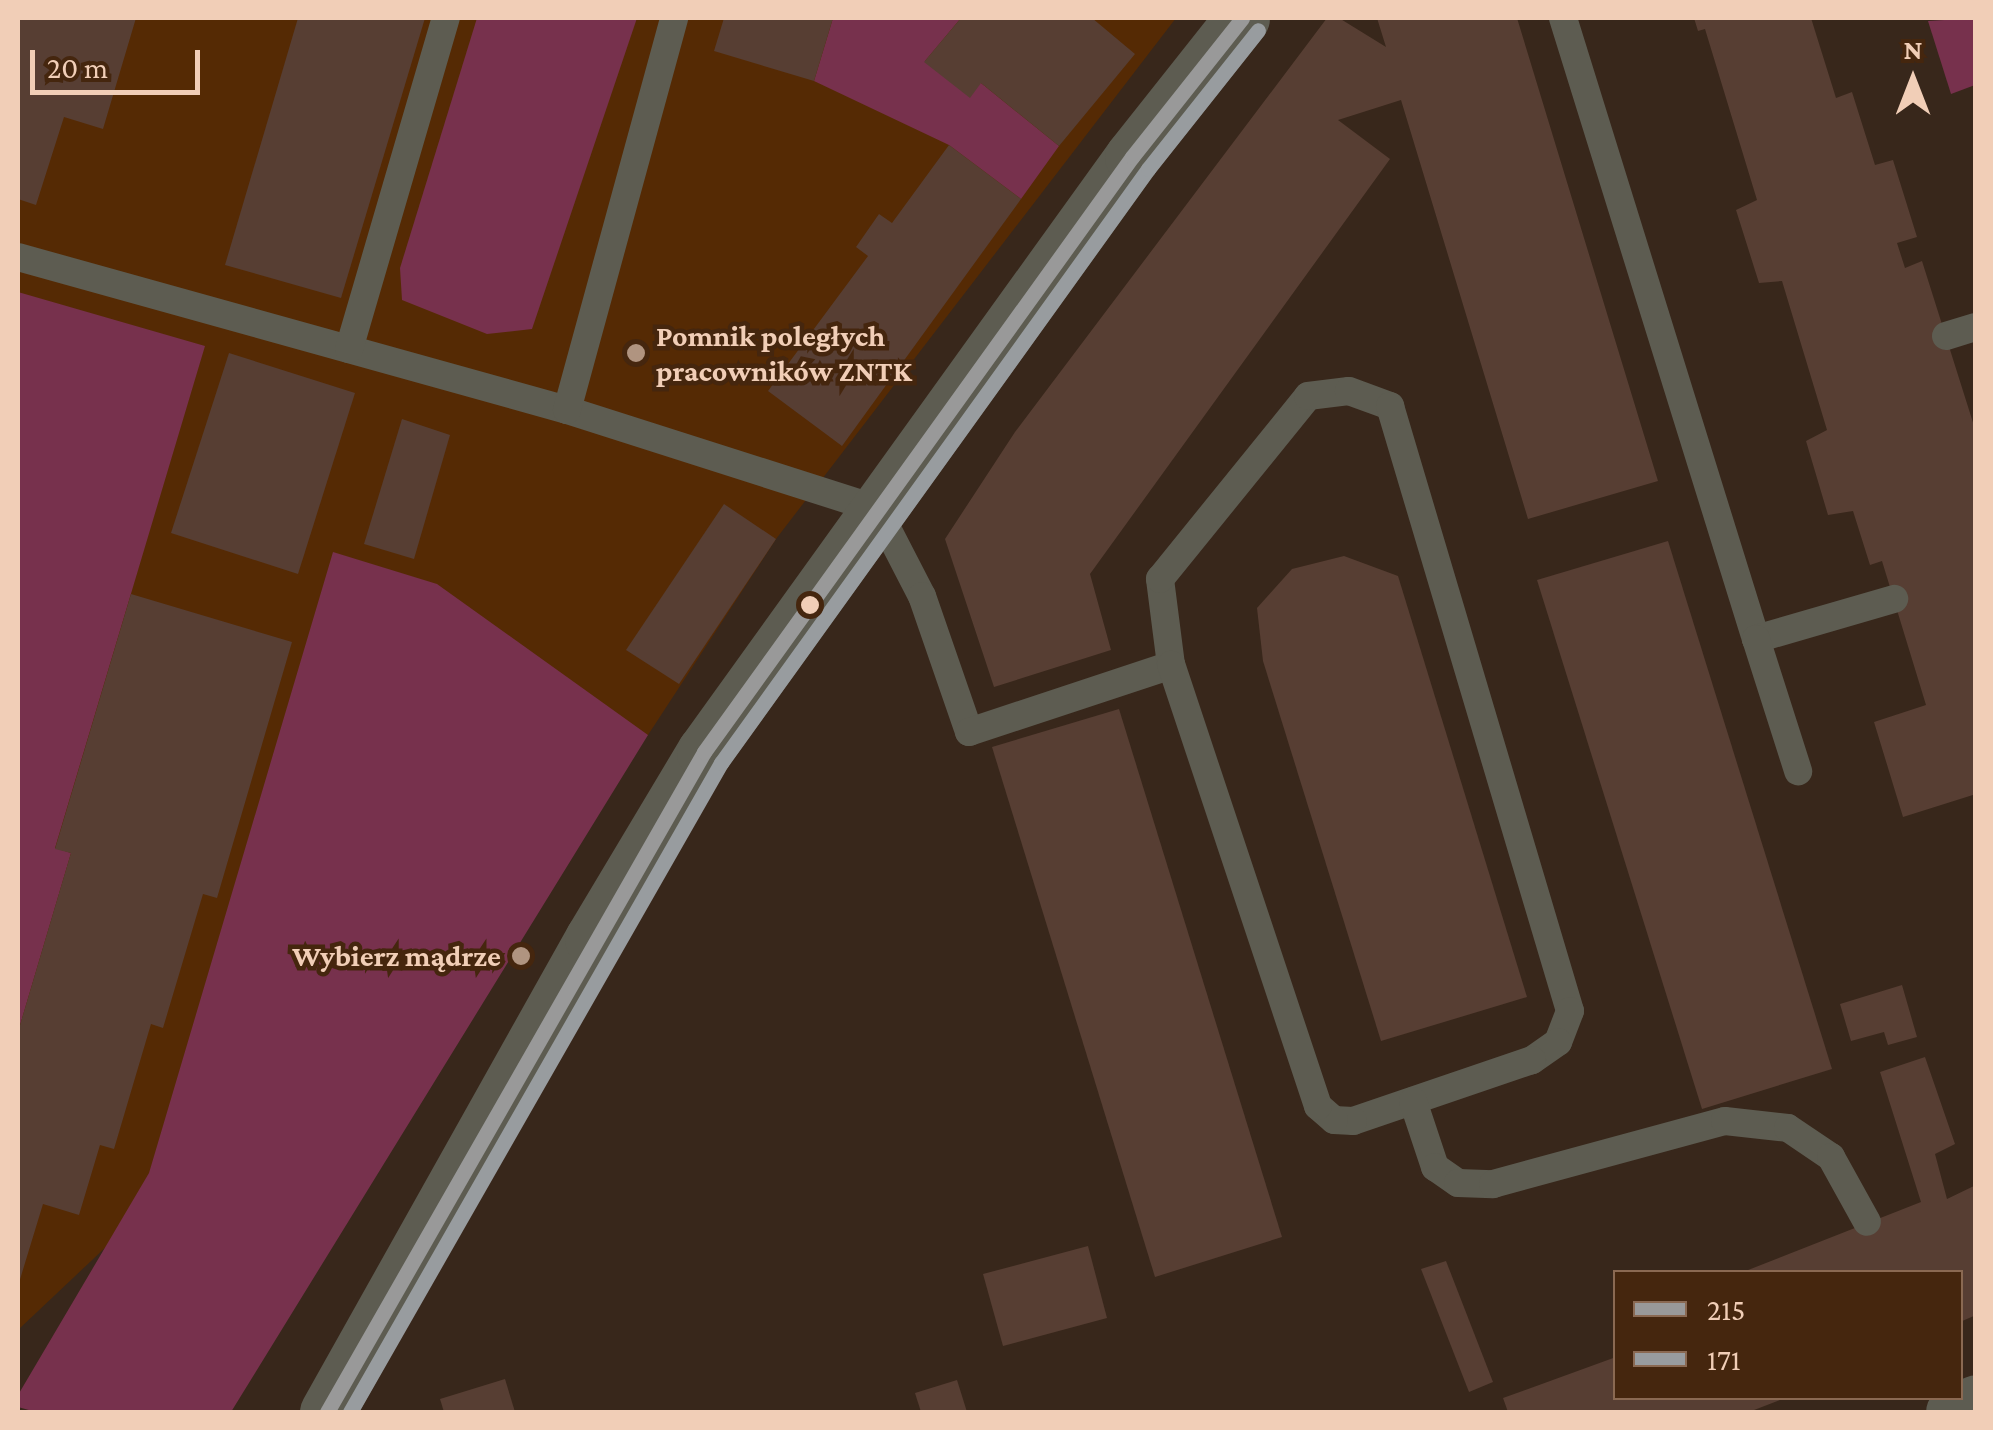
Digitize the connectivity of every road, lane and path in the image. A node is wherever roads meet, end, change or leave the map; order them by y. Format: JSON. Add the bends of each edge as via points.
{"nodes":[{"id":1,"x":446,"y":18,"type":"edge"},
{"id":2,"x":674,"y":18,"type":"edge"},
{"id":3,"x":1242,"y":18,"type":"edge"},
{"id":4,"x":1563,"y":18,"type":"edge"},
{"id":5,"x":18,"y":257,"type":"edge"},
{"id":6,"x":1976,"y":327,"type":"edge"},
{"id":7,"x":1946,"y":336,"type":"dead end"},
{"id":8,"x":350,"y":349,"type":"junction"},
{"id":9,"x":566,"y":410,"type":"junction"},
{"id":10,"x":877,"y":509,"type":"junction"},
{"id":11,"x":1894,"y":599,"type":"dead end"},
{"id":12,"x":1756,"y":639,"type":"junction"},
{"id":13,"x":1171,"y":665,"type":"junction"},
{"id":14,"x":1798,"y":771,"type":"dead end"},
{"id":15,"x":1413,"y":1102,"type":"junction"},
{"id":16,"x":1867,"y":1222,"type":"dead end"},
{"id":17,"x":1976,"y":1402,"type":"edge"},
{"id":18,"x":327,"y":1412,"type":"edge"},
{"id":19,"x":1953,"y":1412,"type":"edge"}],
"edges":[{"from":1,"to":8,"type":"lane"},
{"from":2,"to":9,"type":"lane"},
{"from":3,"to":10,"type":"street","via":[[1132,157]]},
{"from":4,"to":12,"type":"lane"},
{"from":5,"to":8,"type":"lane"},
{"from":6,"to":7,"type":"lane"},
{"from":8,"to":9,"type":"lane"},
{"from":9,"to":10,"type":"lane"},
{"from":10,"to":13,"type":"lane","via":[[922,596],[969,732]]},
{"from":10,"to":18,"type":"street","via":[[704,752]]},
{"from":11,"to":12,"type":"lane"},
{"from":12,"to":14,"type":"lane"},
{"from":13,"to":15,"type":"lane","via":[[1318,1106],[1334,1120],[1353,1121]]},
{"from":13,"to":15,"type":"lane","via":[[1160,579],[1308,396],[1349,392],[1390,406],[1570,1011],[1558,1042],[1532,1060]]},
{"from":15,"to":16,"type":"lane","via":[[1435,1167],[1458,1183],[1493,1184],[1725,1121],[1788,1128],[1831,1157]]},
{"from":17,"to":19,"type":"street"}]}
